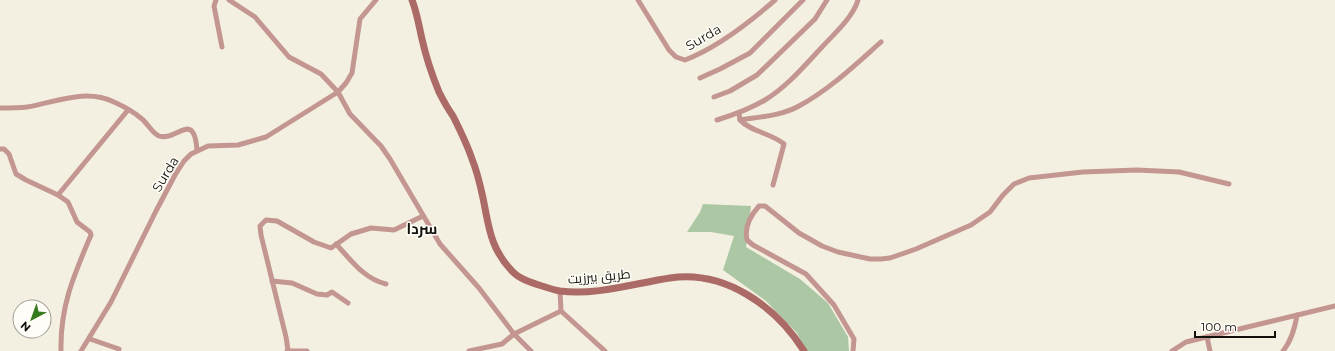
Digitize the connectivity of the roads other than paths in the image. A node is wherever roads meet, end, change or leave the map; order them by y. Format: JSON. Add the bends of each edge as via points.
{"nodes":[{"id":1,"x":216,"y":0,"type":"edge"},
{"id":2,"x":229,"y":0,"type":"edge"},
{"id":3,"x":376,"y":0,"type":"edge"},
{"id":4,"x":638,"y":0,"type":"edge"},
{"id":5,"x":775,"y":0,"type":"edge"},
{"id":6,"x":803,"y":0,"type":"edge"},
{"id":7,"x":828,"y":0,"type":"edge"},
{"id":8,"x":858,"y":0,"type":"edge"},
{"id":9,"x":414,"y":2,"type":"edge"},
{"id":10,"x":881,"y":42,"type":"dead end"},
{"id":11,"x":222,"y":47,"type":"dead end"},
{"id":12,"x":700,"y":78,"type":"dead end"},
{"id":13,"x":338,"y":92,"type":"junction"},
{"id":14,"x":714,"y":97,"type":"dead end"},
{"id":15,"x":0,"y":108,"type":"edge"},
{"id":16,"x":128,"y":110,"type":"junction"},
{"id":17,"x":739,"y":113,"type":"junction"},
{"id":18,"x":717,"y":120,"type":"dead end"},
{"id":19,"x":740,"y":120,"type":"junction"},
{"id":20,"x":0,"y":149,"type":"edge"},
{"id":21,"x":197,"y":150,"type":"junction"},
{"id":22,"x":1229,"y":184,"type":"dead end"},
{"id":23,"x":773,"y":185,"type":"dead end"},
{"id":24,"x":58,"y":195,"type":"junction"},
{"id":25,"x":423,"y":216,"type":"junction"},
{"id":26,"x":336,"y":244,"type":"junction"},
{"id":27,"x":272,"y":281,"type":"junction"},
{"id":28,"x":386,"y":284,"type":"dead end"},
{"id":29,"x":560,"y":291,"type":"junction"},
{"id":30,"x":348,"y":303,"type":"dead end"},
{"id":31,"x":1335,"y":306,"type":"edge"},
{"id":32,"x":561,"y":311,"type":"junction"},
{"id":33,"x":1297,"y":315,"type":"junction"},
{"id":34,"x":514,"y":334,"type":"junction"},
{"id":35,"x":1207,"y":337,"type":"junction"},
{"id":36,"x":90,"y":339,"type":"junction"},
{"id":37,"x":119,"y":349,"type":"dead end"},
{"id":38,"x":61,"y":351,"type":"edge"},
{"id":39,"x":82,"y":351,"type":"edge"},
{"id":40,"x":287,"y":351,"type":"edge"},
{"id":41,"x":307,"y":351,"type":"edge"},
{"id":42,"x":469,"y":351,"type":"edge"},
{"id":43,"x":531,"y":351,"type":"edge"},
{"id":44,"x":605,"y":351,"type":"edge"},
{"id":45,"x":804,"y":351,"type":"edge"},
{"id":46,"x":853,"y":351,"type":"edge"},
{"id":47,"x":1172,"y":351,"type":"edge"},
{"id":48,"x":1210,"y":351,"type":"edge"},
{"id":49,"x":1283,"y":351,"type":"edge"}],
"edges":[{"from":1,"to":11,"type":"street","via":[[214,6]]},
{"from":2,"to":13,"type":"street","via":[[255,18],[289,57],[320,74]]},
{"from":3,"to":13,"type":"street","name":"Surda","via":[[360,19],[352,73]]},
{"from":4,"to":5,"type":"street","name":"Surda","via":[[669,50],[684,60],[697,55],[750,21]]},
{"from":6,"to":12,"type":"street","via":[[750,53]]},
{"from":7,"to":14,"type":"street","via":[[815,19],[757,75]]},
{"from":8,"to":17,"type":"street","via":[[843,24],[788,82],[764,100]]},
{"from":9,"to":29,"type":"main road","name":"طريق بيرزيت","via":[[423,41],[440,93],[473,162],[490,237],[498,255],[512,272],[523,279]]},
{"from":10,"to":19,"type":"street","via":[[841,77],[799,106],[781,113]]},
{"from":13,"to":21,"type":"street","name":"Surda","via":[[266,137],[238,145],[208,146]]},
{"from":13,"to":25,"type":"street","via":[[350,114],[385,153]]},
{"from":15,"to":16,"type":"street","via":[[26,107],[89,95],[108,99]]},
{"from":16,"to":21,"type":"street","via":[[144,120],[152,131],[160,136],[169,137],[181,130],[192,132]]},
{"from":16,"to":24,"type":"street"},
{"from":17,"to":18,"type":"street"},
{"from":17,"to":19,"type":"street"},
{"from":19,"to":23,"type":"street","via":[[784,144]]},
{"from":20,"to":24,"type":"street","via":[[9,154],[14,170],[20,177]]},
{"from":21,"to":36,"type":"street","name":"Surda","via":[[184,161],[175,175]]},
{"from":22,"to":46,"type":"street","via":[[1179,172],[1137,170],[1029,178],[1014,184],[990,212],[971,225],[916,249],[881,259],[838,252],[822,246],[765,206],[759,206],[748,222],[745,232],[747,240],[753,246],[806,274],[834,305],[854,339]]},
{"from":24,"to":38,"type":"street","via":[[68,202],[74,218],[87,228],[91,235],[69,290],[63,314]]},
{"from":25,"to":26,"type":"street","via":[[394,230],[371,228],[351,234]]},
{"from":25,"to":34,"type":"street","via":[[440,244],[479,288]]},
{"from":26,"to":27,"type":"street","via":[[331,248],[314,242],[277,221],[266,220],[260,226]]},
{"from":26,"to":28,"type":"street","via":[[364,274]]},
{"from":27,"to":30,"type":"street","via":[[292,283],[317,294],[327,295],[332,292]]},
{"from":27,"to":40,"type":"street"},
{"from":29,"to":32,"type":"street"},
{"from":29,"to":45,"type":"main road","name":"طريق بيرزيت","via":[[603,290],[671,278],[715,280],[749,295],[766,307]]},
{"from":31,"to":33,"type":"street"},
{"from":32,"to":34,"type":"street"},
{"from":32,"to":44,"type":"street"},
{"from":33,"to":35,"type":"street"},
{"from":33,"to":49,"type":"street","via":[[1292,337]]},
{"from":34,"to":42,"type":"street","via":[[502,344]]},
{"from":34,"to":43,"type":"street"},
{"from":35,"to":47,"type":"street","via":[[1186,342]]},
{"from":35,"to":48,"type":"street"},
{"from":36,"to":37,"type":"street"},
{"from":36,"to":39,"type":"street","name":"Surda"},
{"from":40,"to":41,"type":"street"}]}
